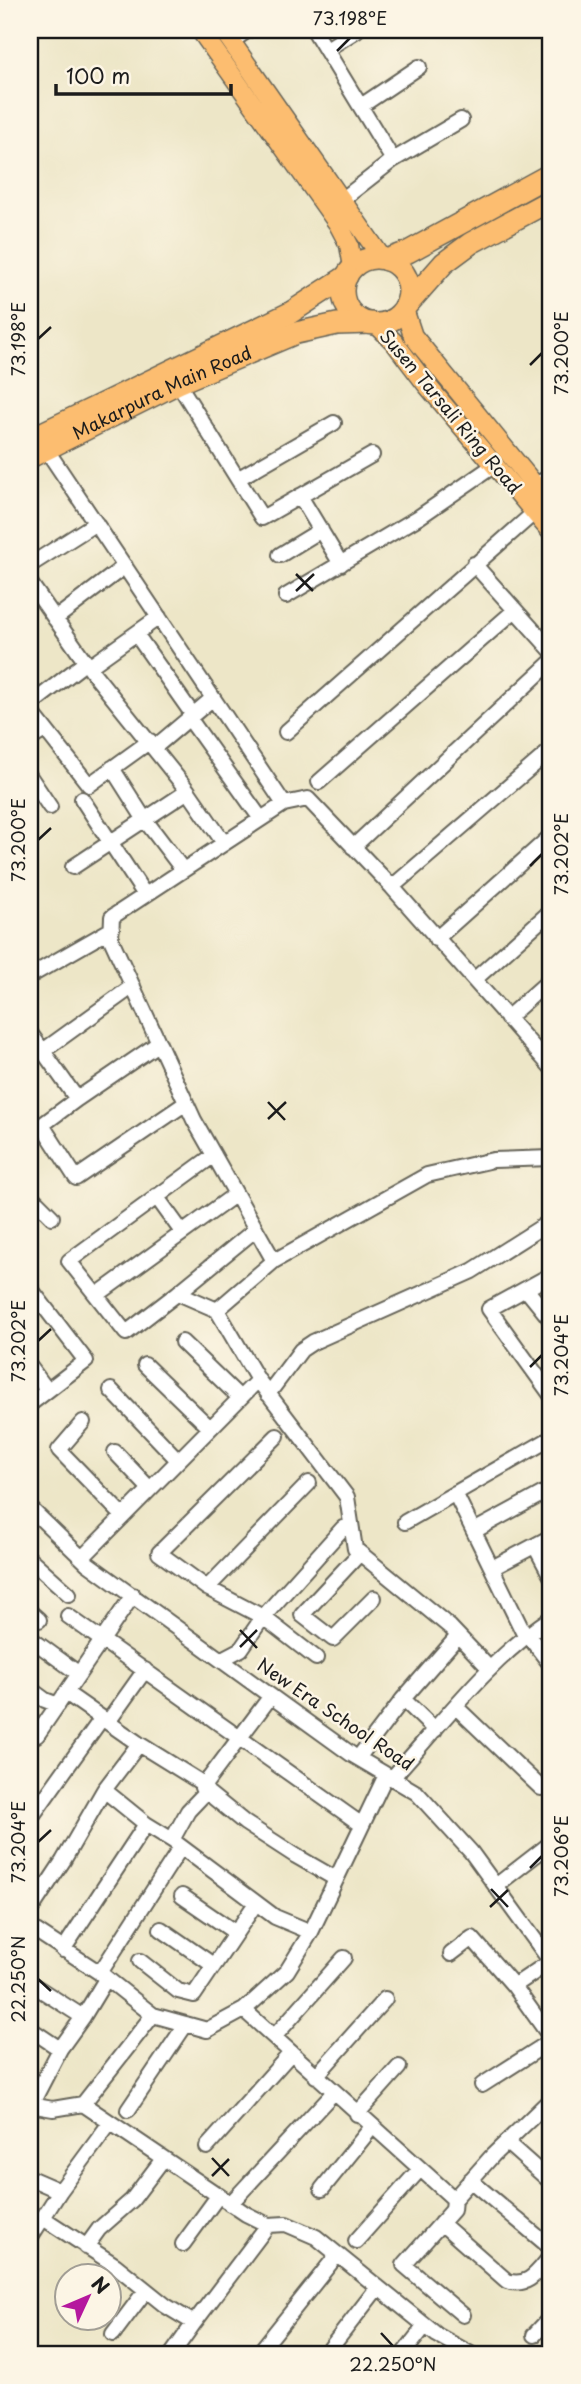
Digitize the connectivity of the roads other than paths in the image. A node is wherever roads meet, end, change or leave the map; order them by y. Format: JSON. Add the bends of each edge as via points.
{"nodes":[{"id":1,"x":200,"y":30,"type":"edge"},
{"id":2,"x":248,"y":30,"type":"edge"},
{"id":3,"x":314,"y":30,"type":"edge"},
{"id":4,"x":357,"y":30,"type":"edge"},
{"id":5,"x":226,"y":33,"type":"edge"},
{"id":6,"x":327,"y":49,"type":"junction"},
{"id":7,"x":419,"y":67,"type":"dead end"},
{"id":8,"x":361,"y":106,"type":"junction"},
{"id":9,"x":461,"y":120,"type":"dead end"},
{"id":10,"x":393,"y":160,"type":"junction"},
{"id":11,"x":551,"y":174,"type":"edge"},
{"id":12,"x":343,"y":198,"type":"junction"},
{"id":13,"x":551,"y":201,"type":"edge"},
{"id":14,"x":384,"y":259,"type":"junction"},
{"id":15,"x":350,"y":272,"type":"junction"},
{"id":16,"x":405,"y":307,"type":"junction"},
{"id":17,"x":293,"y":323,"type":"junction"},
{"id":18,"x":373,"y":323,"type":"junction"},
{"id":19,"x":178,"y":383,"type":"junction"},
{"id":20,"x":334,"y":423,"type":"dead end"},
{"id":21,"x":35,"y":448,"type":"edge"},
{"id":22,"x":372,"y":455,"type":"dead end"},
{"id":23,"x":496,"y":464,"type":"junction"},
{"id":24,"x":551,"y":477,"type":"edge"},
{"id":25,"x":239,"y":478,"type":"junction"},
{"id":26,"x":534,"y":485,"type":"junction"},
{"id":27,"x":300,"y":496,"type":"junction"},
{"id":28,"x":543,"y":509,"type":"edge"},
{"id":29,"x":96,"y":523,"type":"junction"},
{"id":30,"x":321,"y":530,"type":"junction"},
{"id":31,"x":551,"y":533,"type":"edge"},
{"id":32,"x":280,"y":555,"type":"dead end"},
{"id":33,"x":341,"y":564,"type":"junction"},
{"id":34,"x":474,"y":564,"type":"junction"},
{"id":35,"x":30,"y":565,"type":"edge"},
{"id":36,"x":125,"y":566,"type":"junction"},
{"id":37,"x":30,"y":583,"type":"edge"},
{"id":38,"x":286,"y":596,"type":"dead end"},
{"id":39,"x":514,"y":611,"type":"junction"},
{"id":40,"x":159,"y":617,"type":"junction"},
{"id":41,"x":55,"y":619,"type":"junction"},
{"id":42,"x":136,"y":634,"type":"junction"},
{"id":43,"x":551,"y":650,"type":"edge"},
{"id":44,"x":551,"y":662,"type":"edge"},
{"id":45,"x":88,"y":664,"type":"junction"},
{"id":46,"x":213,"y":698,"type":"junction"},
{"id":47,"x":30,"y":707,"type":"edge"},
{"id":48,"x":191,"y":717,"type":"junction"},
{"id":49,"x":46,"y":730,"type":"junction"},
{"id":50,"x":286,"y":732,"type":"dead end"},
{"id":51,"x":30,"y":740,"type":"edge"},
{"id":52,"x":152,"y":744,"type":"junction"},
{"id":53,"x":551,"y":750,"type":"edge"},
{"id":54,"x":112,"y":768,"type":"junction"},
{"id":55,"x":30,"y":777,"type":"edge"},
{"id":56,"x":319,"y":782,"type":"dead end"},
{"id":57,"x":188,"y":791,"type":"junction"},
{"id":58,"x":82,"y":799,"type":"dead end"},
{"id":59,"x":284,"y":804,"type":"junction"},
{"id":60,"x":50,"y":807,"type":"dead end"},
{"id":61,"x":261,"y":819,"type":"junction"},
{"id":62,"x":145,"y":820,"type":"junction"},
{"id":63,"x":551,"y":836,"type":"edge"},
{"id":64,"x":110,"y":843,"type":"junction"},
{"id":65,"x":224,"y":844,"type":"junction"},
{"id":66,"x":354,"y":847,"type":"junction"},
{"id":67,"x":74,"y":867,"type":"dead end"},
{"id":68,"x":183,"y":870,"type":"junction"},
{"id":69,"x":392,"y":887,"type":"junction"},
{"id":70,"x":145,"y":895,"type":"junction"},
{"id":71,"x":551,"y":911,"type":"edge"},
{"id":72,"x":112,"y":929,"type":"junction"},
{"id":73,"x":436,"y":939,"type":"junction"},
{"id":74,"x":30,"y":976,"type":"edge"},
{"id":75,"x":551,"y":979,"type":"edge"},
{"id":76,"x":474,"y":980,"type":"junction"},
{"id":77,"x":133,"y":986,"type":"junction"},
{"id":78,"x":507,"y":1018,"type":"junction"},
{"id":79,"x":30,"y":1033,"type":"edge"},
{"id":80,"x":159,"y":1043,"type":"junction"},
{"id":81,"x":43,"y":1051,"type":"junction"},
{"id":82,"x":551,"y":1067,"type":"edge"},
{"id":83,"x":77,"y":1099,"type":"junction"},
{"id":84,"x":186,"y":1103,"type":"junction"},
{"id":85,"x":214,"y":1156,"type":"junction"},
{"id":86,"x":551,"y":1158,"type":"edge"},
{"id":87,"x":236,"y":1194,"type":"junction"},
{"id":88,"x":30,"y":1195,"type":"edge"},
{"id":89,"x":156,"y":1196,"type":"junction"},
{"id":90,"x":52,"y":1217,"type":"dead end"},
{"id":91,"x":551,"y":1221,"type":"edge"},
{"id":92,"x":256,"y":1229,"type":"junction"},
{"id":93,"x":182,"y":1232,"type":"junction"},
{"id":94,"x":274,"y":1261,"type":"junction"},
{"id":95,"x":551,"y":1275,"type":"edge"},
{"id":96,"x":30,"y":1288,"type":"edge"},
{"id":97,"x":526,"y":1289,"type":"junction"},
{"id":98,"x":178,"y":1293,"type":"junction"},
{"id":99,"x":97,"y":1294,"type":"junction"},
{"id":100,"x":217,"y":1310,"type":"junction"},
{"id":101,"x":551,"y":1320,"type":"edge"},
{"id":102,"x":181,"y":1342,"type":"dead end"},
{"id":103,"x":145,"y":1365,"type":"dead end"},
{"id":104,"x":30,"y":1367,"type":"edge"},
{"id":105,"x":258,"y":1380,"type":"junction"},
{"id":106,"x":47,"y":1390,"type":"junction"},
{"id":107,"x":111,"y":1390,"type":"dead end"},
{"id":108,"x":268,"y":1394,"type":"junction"},
{"id":109,"x":551,"y":1395,"type":"edge"},
{"id":110,"x":240,"y":1398,"type":"junction"},
{"id":111,"x":30,"y":1404,"type":"edge"},
{"id":112,"x":83,"y":1422,"type":"dead end"},
{"id":113,"x":210,"y":1428,"type":"junction"},
{"id":114,"x":277,"y":1436,"type":"dead end"},
{"id":115,"x":548,"y":1440,"type":"dead end"},
{"id":116,"x":115,"y":1452,"type":"dead end"},
{"id":117,"x":178,"y":1460,"type":"junction"},
{"id":118,"x":309,"y":1483,"type":"dead end"},
{"id":119,"x":150,"y":1489,"type":"junction"},
{"id":120,"x":551,"y":1489,"type":"edge"},
{"id":121,"x":455,"y":1493,"type":"junction"},
{"id":122,"x":30,"y":1508,"type":"edge"},
{"id":123,"x":123,"y":1516,"type":"junction"},
{"id":124,"x":405,"y":1522,"type":"dead end"},
{"id":125,"x":343,"y":1528,"type":"dead end"},
{"id":126,"x":474,"y":1531,"type":"junction"},
{"id":127,"x":551,"y":1537,"type":"edge"},
{"id":128,"x":535,"y":1546,"type":"junction"},
{"id":129,"x":360,"y":1553,"type":"junction"},
{"id":130,"x":82,"y":1558,"type":"junction"},
{"id":131,"x":30,"y":1559,"type":"edge"},
{"id":132,"x":492,"y":1568,"type":"junction"},
{"id":133,"x":551,"y":1576,"type":"edge"},
{"id":134,"x":207,"y":1588,"type":"junction"},
{"id":135,"x":69,"y":1594,"type":"dead end"},
{"id":136,"x":133,"y":1595,"type":"junction"},
{"id":137,"x":374,"y":1598,"type":"dead end"},
{"id":138,"x":68,"y":1616,"type":"dead end"},
{"id":139,"x":263,"y":1617,"type":"junction"},
{"id":140,"x":551,"y":1618,"type":"edge"},
{"id":141,"x":526,"y":1635,"type":"junction"},
{"id":142,"x":458,"y":1636,"type":"junction"},
{"id":143,"x":103,"y":1639,"type":"junction"},
{"id":144,"x":34,"y":1641,"type":"dead end"},
{"id":145,"x":316,"y":1658,"type":"dead end"},
{"id":146,"x":222,"y":1659,"type":"junction"},
{"id":147,"x":551,"y":1665,"type":"edge"},
{"id":148,"x":490,"y":1669,"type":"junction"},
{"id":149,"x":145,"y":1670,"type":"junction"},
{"id":150,"x":79,"y":1674,"type":"junction"},
{"id":151,"x":30,"y":1689,"type":"edge"},
{"id":152,"x":271,"y":1696,"type":"junction"},
{"id":153,"x":62,"y":1699,"type":"junction"},
{"id":154,"x":403,"y":1699,"type":"junction"},
{"id":155,"x":456,"y":1707,"type":"junction"},
{"id":156,"x":105,"y":1720,"type":"junction"},
{"id":157,"x":435,"y":1730,"type":"junction"},
{"id":158,"x":239,"y":1739,"type":"junction"},
{"id":159,"x":32,"y":1740,"type":"edge"},
{"id":160,"x":139,"y":1744,"type":"junction"},
{"id":161,"x":358,"y":1758,"type":"junction"},
{"id":162,"x":389,"y":1777,"type":"junction"},
{"id":163,"x":206,"y":1788,"type":"junction"},
{"id":164,"x":541,"y":1788,"type":"dead end"},
{"id":165,"x":104,"y":1790,"type":"junction"},
{"id":166,"x":30,"y":1819,"type":"edge"},
{"id":167,"x":146,"y":1824,"type":"junction"},
{"id":168,"x":362,"y":1825,"type":"junction"},
{"id":169,"x":551,"y":1843,"type":"edge"},
{"id":170,"x":176,"y":1844,"type":"junction"},
{"id":171,"x":336,"y":1879,"type":"junction"},
{"id":172,"x":496,"y":1885,"type":"junction"},
{"id":173,"x":182,"y":1896,"type":"dead end"},
{"id":174,"x":256,"y":1903,"type":"junction"},
{"id":175,"x":30,"y":1911,"type":"edge"},
{"id":176,"x":161,"y":1928,"type":"dead end"},
{"id":177,"x":31,"y":1930,"type":"edge"},
{"id":178,"x":311,"y":1932,"type":"junction"},
{"id":179,"x":236,"y":1933,"type":"junction"},
{"id":180,"x":63,"y":1950,"type":"junction"},
{"id":181,"x":451,"y":1954,"type":"dead end"},
{"id":182,"x":344,"y":1958,"type":"dead end"},
{"id":183,"x":140,"y":1961,"type":"dead end"},
{"id":184,"x":551,"y":1962,"type":"edge"},
{"id":185,"x":213,"y":1965,"type":"junction"},
{"id":186,"x":103,"y":1976,"type":"junction"},
{"id":187,"x":30,"y":1983,"type":"edge"},
{"id":188,"x":514,"y":1986,"type":"junction"},
{"id":189,"x":385,"y":1999,"type":"dead end"},
{"id":190,"x":244,"y":2010,"type":"junction"},
{"id":191,"x":153,"y":2015,"type":"junction"},
{"id":192,"x":83,"y":2017,"type":"junction"},
{"id":193,"x":186,"y":2024,"type":"junction"},
{"id":194,"x":32,"y":2036,"type":"edge"},
{"id":195,"x":274,"y":2038,"type":"junction"},
{"id":196,"x":551,"y":2039,"type":"edge"},
{"id":197,"x":60,"y":2049,"type":"junction"},
{"id":198,"x":291,"y":2053,"type":"junction"},
{"id":199,"x":399,"y":2067,"type":"dead end"},
{"id":200,"x":316,"y":2076,"type":"junction"},
{"id":201,"x":482,"y":2085,"type":"dead end"},
{"id":202,"x":334,"y":2092,"type":"junction"},
{"id":203,"x":83,"y":2104,"type":"junction"},
{"id":204,"x":549,"y":2104,"type":"edge"},
{"id":205,"x":30,"y":2105,"type":"edge"},
{"id":206,"x":128,"y":2110,"type":"dead end"},
{"id":207,"x":357,"y":2114,"type":"junction"},
{"id":208,"x":110,"y":2123,"type":"junction"},
{"id":209,"x":372,"y":2127,"type":"junction"},
{"id":210,"x":506,"y":2142,"type":"junction"},
{"id":211,"x":207,"y":2147,"type":"dead end"},
{"id":212,"x":163,"y":2159,"type":"junction"},
{"id":213,"x":420,"y":2169,"type":"junction"},
{"id":214,"x":30,"y":2178,"type":"edge"},
{"id":215,"x":470,"y":2180,"type":"junction"},
{"id":216,"x":551,"y":2182,"type":"edge"},
{"id":217,"x":322,"y":2189,"type":"dead end"},
{"id":218,"x":60,"y":2191,"type":"junction"},
{"id":219,"x":218,"y":2196,"type":"junction"},
{"id":220,"x":454,"y":2199,"type":"junction"},
{"id":221,"x":230,"y":2204,"type":"junction"},
{"id":222,"x":43,"y":2218,"type":"junction"},
{"id":223,"x":441,"y":2223,"type":"junction"},
{"id":224,"x":268,"y":2225,"type":"junction"},
{"id":225,"x":30,"y":2234,"type":"edge"},
{"id":226,"x":356,"y":2241,"type":"dead end"},
{"id":227,"x":183,"y":2244,"type":"dead end"},
{"id":228,"x":86,"y":2246,"type":"junction"},
{"id":229,"x":551,"y":2248,"type":"edge"},
{"id":230,"x":337,"y":2255,"type":"junction"},
{"id":231,"x":551,"y":2256,"type":"edge"},
{"id":232,"x":378,"y":2287,"type":"junction"},
{"id":233,"x":146,"y":2290,"type":"junction"},
{"id":234,"x":463,"y":2315,"type":"dead end"},
{"id":235,"x":551,"y":2317,"type":"edge"},
{"id":236,"x":194,"y":2323,"type":"junction"},
{"id":237,"x":425,"y":2326,"type":"junction"},
{"id":238,"x":113,"y":2334,"type":"dead end"},
{"id":239,"x":534,"y":2335,"type":"dead end"},
{"id":240,"x":172,"y":2354,"type":"edge"},
{"id":241,"x":258,"y":2354,"type":"edge"},
{"id":242,"x":326,"y":2354,"type":"edge"},
{"id":243,"x":402,"y":2354,"type":"edge"},
{"id":244,"x":470,"y":2354,"type":"edge"}],
"edges":[{"from":1,"to":15,"type":"main road","via":[[338,224],[349,245]]},
{"from":2,"to":5,"type":"street"},
{"from":3,"to":6,"type":"street"},
{"from":4,"to":6,"type":"street"},
{"from":5,"to":12,"type":"main road"},
{"from":6,"to":8,"type":"street"},
{"from":7,"to":8,"type":"street"},
{"from":8,"to":10,"type":"street"},
{"from":9,"to":10,"type":"street"},
{"from":10,"to":12,"type":"street"},
{"from":11,"to":14,"type":"highway","via":[[408,252]]},
{"from":12,"to":14,"type":"main road"},
{"from":13,"to":16,"type":"highway","via":[[471,243],[444,263]]},
{"from":14,"to":15,"type":"highway","via":[[372,258]]},
{"from":14,"to":16,"type":"highway","via":[[406,276],[409,296]]},
{"from":15,"to":17,"type":"highway"},
{"from":15,"to":18,"type":"highway","via":[[344,296],[347,306],[361,320]]},
{"from":16,"to":18,"type":"highway","via":[[391,320]]},
{"from":16,"to":26,"type":"main road","name":"Susen Tarsali Ring Road","via":[[413,336]]},
{"from":17,"to":18,"type":"highway"},
{"from":17,"to":19,"type":"highway","name":"Makarpura Main Road"},
{"from":17,"to":21,"type":"highway","name":"Makarpura Main Road"},
{"from":18,"to":23,"type":"main road","name":"Susen Tarsali Ring Road"},
{"from":19,"to":21,"type":"highway","name":"Makarpura Main Road"},
{"from":19,"to":25,"type":"street"},
{"from":20,"to":25,"type":"street"},
{"from":21,"to":29,"type":"street"},
{"from":22,"to":27,"type":"street"},
{"from":23,"to":28,"type":"main road","name":"Susen Tarsali Ring Road"},
{"from":23,"to":33,"type":"street"},
{"from":24,"to":26,"type":"street"},
{"from":25,"to":27,"type":"street","via":[[262,518]]},
{"from":26,"to":28,"type":"main road","name":"Susen Tarsali Ring Road"},
{"from":27,"to":30,"type":"street"},
{"from":28,"to":31,"type":"main road","name":"Susen Tarsali Ring Road"},
{"from":28,"to":34,"type":"street"},
{"from":29,"to":35,"type":"street"},
{"from":29,"to":36,"type":"street"},
{"from":30,"to":32,"type":"street"},
{"from":30,"to":33,"type":"street"},
{"from":33,"to":38,"type":"street"},
{"from":34,"to":39,"type":"street"},
{"from":34,"to":50,"type":"street"},
{"from":36,"to":40,"type":"street"},
{"from":36,"to":41,"type":"street"},
{"from":37,"to":41,"type":"street"},
{"from":39,"to":43,"type":"street"},
{"from":39,"to":56,"type":"street"},
{"from":40,"to":42,"type":"street"},
{"from":40,"to":46,"type":"street"},
{"from":41,"to":45,"type":"street"},
{"from":42,"to":45,"type":"street"},
{"from":42,"to":48,"type":"street"},
{"from":44,"to":66,"type":"street"},
{"from":45,"to":47,"type":"street"},
{"from":45,"to":52,"type":"street"},
{"from":46,"to":48,"type":"street"},
{"from":46,"to":59,"type":"street"},
{"from":47,"to":49,"type":"street"},
{"from":48,"to":52,"type":"street"},
{"from":48,"to":61,"type":"street"},
{"from":49,"to":51,"type":"street"},
{"from":49,"to":54,"type":"street","via":[[89,785]]},
{"from":52,"to":54,"type":"street"},
{"from":52,"to":57,"type":"street"},
{"from":53,"to":69,"type":"street"},
{"from":54,"to":62,"type":"street"},
{"from":55,"to":60,"type":"street"},
{"from":57,"to":62,"type":"street"},
{"from":57,"to":65,"type":"street"},
{"from":58,"to":64,"type":"street"},
{"from":59,"to":61,"type":"street"},
{"from":59,"to":66,"type":"street","via":[[308,799]]},
{"from":61,"to":65,"type":"street"},
{"from":62,"to":64,"type":"street"},
{"from":62,"to":68,"type":"street"},
{"from":63,"to":73,"type":"street"},
{"from":64,"to":67,"type":"street"},
{"from":64,"to":70,"type":"street"},
{"from":65,"to":68,"type":"street"},
{"from":66,"to":69,"type":"street"},
{"from":68,"to":70,"type":"street"},
{"from":69,"to":73,"type":"street"},
{"from":70,"to":72,"type":"street","via":[[112,917]]},
{"from":71,"to":76,"type":"street"},
{"from":72,"to":74,"type":"street"},
{"from":72,"to":77,"type":"street","via":[[111,939]]},
{"from":73,"to":76,"type":"street"},
{"from":75,"to":78,"type":"street"},
{"from":76,"to":78,"type":"street"},
{"from":77,"to":80,"type":"street"},
{"from":77,"to":81,"type":"street"},
{"from":78,"to":82,"type":"street"},
{"from":79,"to":81,"type":"street"},
{"from":80,"to":83,"type":"street"},
{"from":80,"to":84,"type":"street"},
{"from":81,"to":83,"type":"street"},
{"from":83,"to":84,"type":"street","via":[[42,1125],[76,1178]]},
{"from":84,"to":85,"type":"street"},
{"from":85,"to":87,"type":"street"},
{"from":85,"to":89,"type":"street"},
{"from":86,"to":94,"type":"street","via":[[493,1160],[427,1175]]},
{"from":87,"to":92,"type":"street"},
{"from":87,"to":93,"type":"street"},
{"from":88,"to":90,"type":"street"},
{"from":89,"to":93,"type":"street"},
{"from":89,"to":99,"type":"street","via":[[69,1261]]},
{"from":91,"to":108,"type":"street","via":[[472,1271],[313,1342],[300,1350]]},
{"from":92,"to":94,"type":"street"},
{"from":92,"to":98,"type":"street"},
{"from":93,"to":99,"type":"street"},
{"from":94,"to":100,"type":"street"},
{"from":95,"to":97,"type":"street"},
{"from":96,"to":106,"type":"street","via":[[86,1361]]},
{"from":97,"to":101,"type":"street"},
{"from":97,"to":109,"type":"street","via":[[489,1309]]},
{"from":98,"to":99,"type":"street","via":[[126,1334]]},
{"from":98,"to":100,"type":"street"},
{"from":100,"to":105,"type":"street"},
{"from":102,"to":110,"type":"street"},
{"from":103,"to":113,"type":"street"},
{"from":104,"to":106,"type":"street"},
{"from":105,"to":108,"type":"street"},
{"from":105,"to":110,"type":"street"},
{"from":106,"to":111,"type":"street"},
{"from":107,"to":117,"type":"street"},
{"from":108,"to":129,"type":"street","via":[[347,1497],[355,1549]]},
{"from":110,"to":113,"type":"street"},
{"from":112,"to":123,"type":"street","via":[[59,1450]]},
{"from":113,"to":117,"type":"street"},
{"from":114,"to":134,"type":"street","via":[[159,1553]]},
{"from":115,"to":121,"type":"street"},
{"from":116,"to":119,"type":"street"},
{"from":117,"to":119,"type":"street"},
{"from":118,"to":134,"type":"street"},
{"from":119,"to":123,"type":"street"},
{"from":120,"to":126,"type":"street"},
{"from":121,"to":124,"type":"street"},
{"from":121,"to":126,"type":"street"},
{"from":122,"to":130,"type":"street","name":"New Era School Road"},
{"from":123,"to":130,"type":"street"},
{"from":125,"to":139,"type":"street"},
{"from":126,"to":132,"type":"street"},
{"from":127,"to":128,"type":"street"},
{"from":128,"to":132,"type":"street"},
{"from":128,"to":133,"type":"street"},
{"from":129,"to":137,"type":"street","via":[[302,1615],[333,1639]]},
{"from":129,"to":142,"type":"street"},
{"from":130,"to":136,"type":"street","name":"New Era School Road"},
{"from":131,"to":135,"type":"street"},
{"from":132,"to":141,"type":"street"},
{"from":134,"to":139,"type":"street"},
{"from":136,"to":143,"type":"street"},
{"from":136,"to":146,"type":"street","name":"New Era School Road"},
{"from":138,"to":143,"type":"street"},
{"from":139,"to":145,"type":"street"},
{"from":139,"to":146,"type":"street","via":[[241,1649]]},
{"from":140,"to":141,"type":"street"},
{"from":141,"to":147,"type":"street"},
{"from":141,"to":148,"type":"street"},
{"from":142,"to":148,"type":"street"},
{"from":142,"to":154,"type":"street"},
{"from":143,"to":149,"type":"street"},
{"from":143,"to":150,"type":"street"},
{"from":144,"to":150,"type":"street"},
{"from":146,"to":152,"type":"street","name":"New Era School Road"},
{"from":148,"to":155,"type":"street"},
{"from":149,"to":156,"type":"street"},
{"from":149,"to":158,"type":"street"},
{"from":150,"to":153,"type":"street"},
{"from":151,"to":153,"type":"street","via":[[45,1700]]},
{"from":152,"to":158,"type":"street"},
{"from":152,"to":161,"type":"street","name":"New Era School Road"},
{"from":153,"to":156,"type":"street"},
{"from":153,"to":159,"type":"street"},
{"from":154,"to":157,"type":"street"},
{"from":154,"to":161,"type":"street"},
{"from":155,"to":157,"type":"street"},
{"from":155,"to":164,"type":"street"},
{"from":156,"to":160,"type":"street"},
{"from":156,"to":166,"type":"street"},
{"from":157,"to":162,"type":"street"},
{"from":158,"to":163,"type":"street"},
{"from":158,"to":168,"type":"street"},
{"from":160,"to":163,"type":"street"},
{"from":160,"to":165,"type":"street"},
{"from":161,"to":162,"type":"street","name":"New Era School Road"},
{"from":162,"to":168,"type":"street"},
{"from":162,"to":172,"type":"street","name":"New Era School Road","via":[[417,1793]]},
{"from":163,"to":170,"type":"street","via":[[188,1811]]},
{"from":163,"to":171,"type":"street","via":[[245,1823]]},
{"from":165,"to":167,"type":"street"},
{"from":165,"to":175,"type":"street"},
{"from":167,"to":170,"type":"street"},
{"from":167,"to":180,"type":"street"},
{"from":168,"to":171,"type":"street"},
{"from":169,"to":172,"type":"street"},
{"from":170,"to":174,"type":"street"},
{"from":170,"to":186,"type":"street"},
{"from":171,"to":178,"type":"street"},
{"from":172,"to":184,"type":"street","name":"New Era School Road"},
{"from":173,"to":179,"type":"street"},
{"from":174,"to":178,"type":"street","via":[[275,1917]]},
{"from":174,"to":179,"type":"street"},
{"from":176,"to":185,"type":"street"},
{"from":177,"to":180,"type":"street"},
{"from":178,"to":190,"type":"street","via":[[287,1971]]},
{"from":179,"to":185,"type":"street"},
{"from":180,"to":186,"type":"street"},
{"from":181,"to":188,"type":"street","via":[[472,1938]]},
{"from":182,"to":195,"type":"street"},
{"from":183,"to":185,"type":"street","via":[[178,1991],[194,1995]]},
{"from":184,"to":188,"type":"street"},
{"from":186,"to":191,"type":"street"},
{"from":186,"to":192,"type":"street"},
{"from":187,"to":192,"type":"street"},
{"from":188,"to":196,"type":"street"},
{"from":189,"to":200,"type":"street"},
{"from":190,"to":193,"type":"street","via":[[207,2030]]},
{"from":190,"to":195,"type":"street"},
{"from":191,"to":193,"type":"street"},
{"from":191,"to":203,"type":"street"},
{"from":192,"to":197,"type":"street"},
{"from":193,"to":206,"type":"street"},
{"from":194,"to":197,"type":"street"},
{"from":195,"to":198,"type":"street"},
{"from":196,"to":201,"type":"street"},
{"from":197,"to":205,"type":"street"},
{"from":198,"to":200,"type":"street"},
{"from":198,"to":211,"type":"street"},
{"from":199,"to":207,"type":"street"},
{"from":200,"to":202,"type":"street"},
{"from":202,"to":207,"type":"street"},
{"from":202,"to":221,"type":"street"},
{"from":203,"to":205,"type":"street","via":[[53,2109]]},
{"from":203,"to":208,"type":"street"},
{"from":204,"to":210,"type":"street"},
{"from":207,"to":209,"type":"street"},
{"from":208,"to":212,"type":"street"},
{"from":208,"to":218,"type":"street"},
{"from":209,"to":213,"type":"street"},
{"from":209,"to":217,"type":"street"},
{"from":210,"to":215,"type":"street"},
{"from":210,"to":216,"type":"street"},
{"from":212,"to":219,"type":"street"},
{"from":212,"to":228,"type":"street","via":[[132,2200]]},
{"from":213,"to":220,"type":"street"},
{"from":213,"to":226,"type":"street"},
{"from":214,"to":218,"type":"street"},
{"from":215,"to":220,"type":"street"},
{"from":215,"to":229,"type":"street"},
{"from":218,"to":222,"type":"street"},
{"from":219,"to":221,"type":"street"},
{"from":219,"to":227,"type":"street"},
{"from":220,"to":223,"type":"street","via":[[453,2210]]},
{"from":221,"to":224,"type":"street"},
{"from":222,"to":225,"type":"street"},
{"from":222,"to":228,"type":"street"},
{"from":223,"to":231,"type":"street","via":[[516,2284],[532,2278]]},
{"from":223,"to":234,"type":"street","via":[[404,2265]]},
{"from":224,"to":230,"type":"street","via":[[286,2224],[316,2237]]},
{"from":224,"to":236,"type":"street"},
{"from":228,"to":233,"type":"street"},
{"from":230,"to":232,"type":"street"},
{"from":230,"to":241,"type":"street"},
{"from":232,"to":237,"type":"street"},
{"from":232,"to":242,"type":"street"},
{"from":233,"to":236,"type":"street"},
{"from":233,"to":238,"type":"street"},
{"from":235,"to":239,"type":"street"},
{"from":236,"to":240,"type":"street"},
{"from":237,"to":243,"type":"street"},
{"from":237,"to":244,"type":"street"}]}
